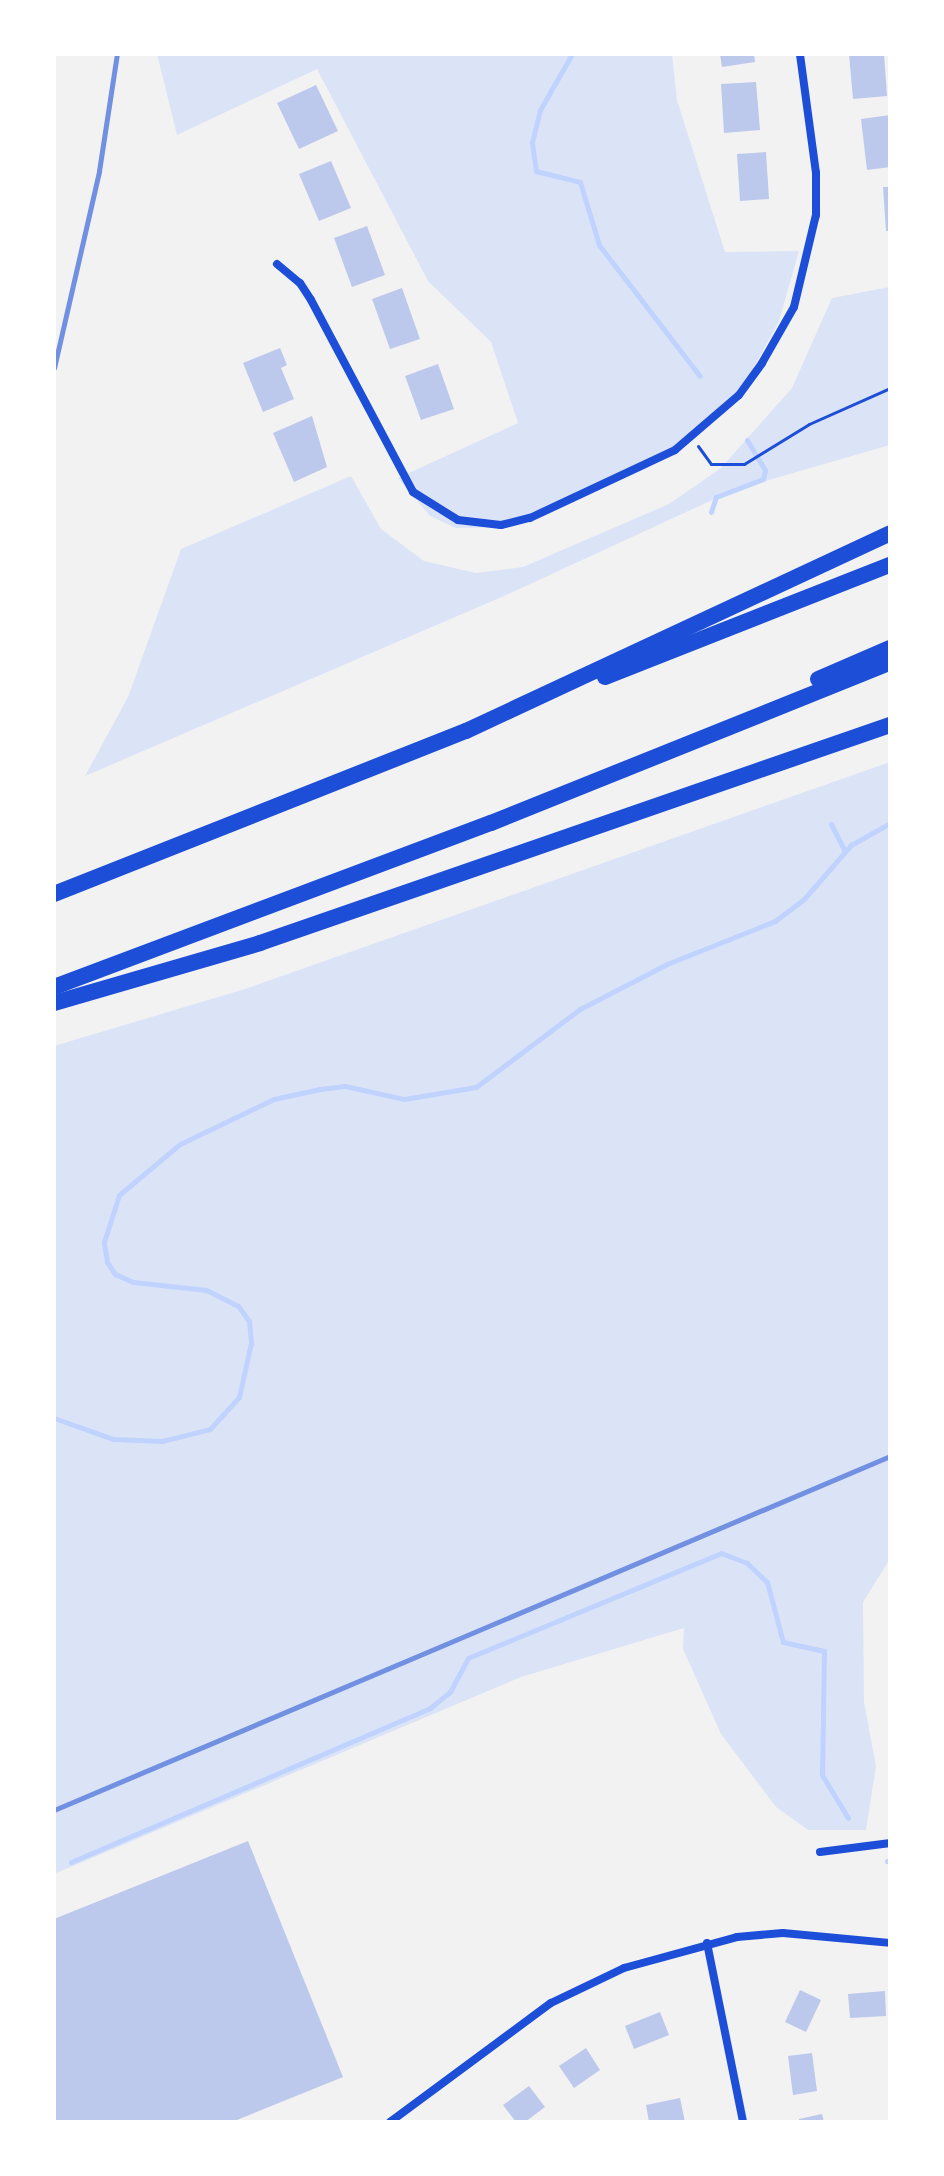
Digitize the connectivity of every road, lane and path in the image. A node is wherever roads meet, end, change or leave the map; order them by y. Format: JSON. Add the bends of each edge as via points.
{"nodes":[{"id":1,"x":800,"y":54,"type":"edge"},
{"id":2,"x":277,"y":264,"type":"dead end"},
{"id":3,"x":890,"y":388,"type":"edge"},
{"id":4,"x":692,"y":437,"type":"junction"},
{"id":5,"x":890,"y":533,"type":"edge"},
{"id":6,"x":890,"y":565,"type":"edge"},
{"id":7,"x":890,"y":648,"type":"edge"},
{"id":8,"x":890,"y":663,"type":"edge"},
{"id":9,"x":890,"y":725,"type":"edge"},
{"id":10,"x":466,"y":731,"type":"junction"},
{"id":11,"x":491,"y":823,"type":"junction"},
{"id":12,"x":54,"y":894,"type":"edge"},
{"id":13,"x":54,"y":987,"type":"edge"},
{"id":14,"x":54,"y":1003,"type":"edge"},
{"id":15,"x":890,"y":1843,"type":"edge"},
{"id":16,"x":820,"y":1852,"type":"dead end"},
{"id":17,"x":707,"y":1943,"type":"junction"},
{"id":18,"x":890,"y":1943,"type":"edge"},
{"id":19,"x":390,"y":2122,"type":"edge"},
{"id":20,"x":743,"y":2122,"type":"edge"}],
"edges":[{"from":1,"to":4,"type":"street","via":[[816,173],[810,257],[794,307],[762,363],[739,395]]},
{"from":2,"to":4,"type":"street","via":[[311,300],[401,475],[439,513],[479,525],[530,518],[640,469]]},
{"from":3,"to":4,"type":"path","via":[[809,424],[744,464],[711,464]]},
{"from":5,"to":10,"type":"highway"},
{"from":6,"to":10,"type":"highway"},
{"from":7,"to":11,"type":"highway"},
{"from":8,"to":11,"type":"highway"},
{"from":9,"to":14,"type":"highway","via":[[314,925]]},
{"from":10,"to":12,"type":"highway"},
{"from":11,"to":13,"type":"highway"},
{"from":15,"to":16,"type":"street"},
{"from":17,"to":18,"type":"street","via":[[783,1933]]},
{"from":17,"to":19,"type":"street","via":[[624,1968],[551,2003]]},
{"from":17,"to":20,"type":"street"}]}
